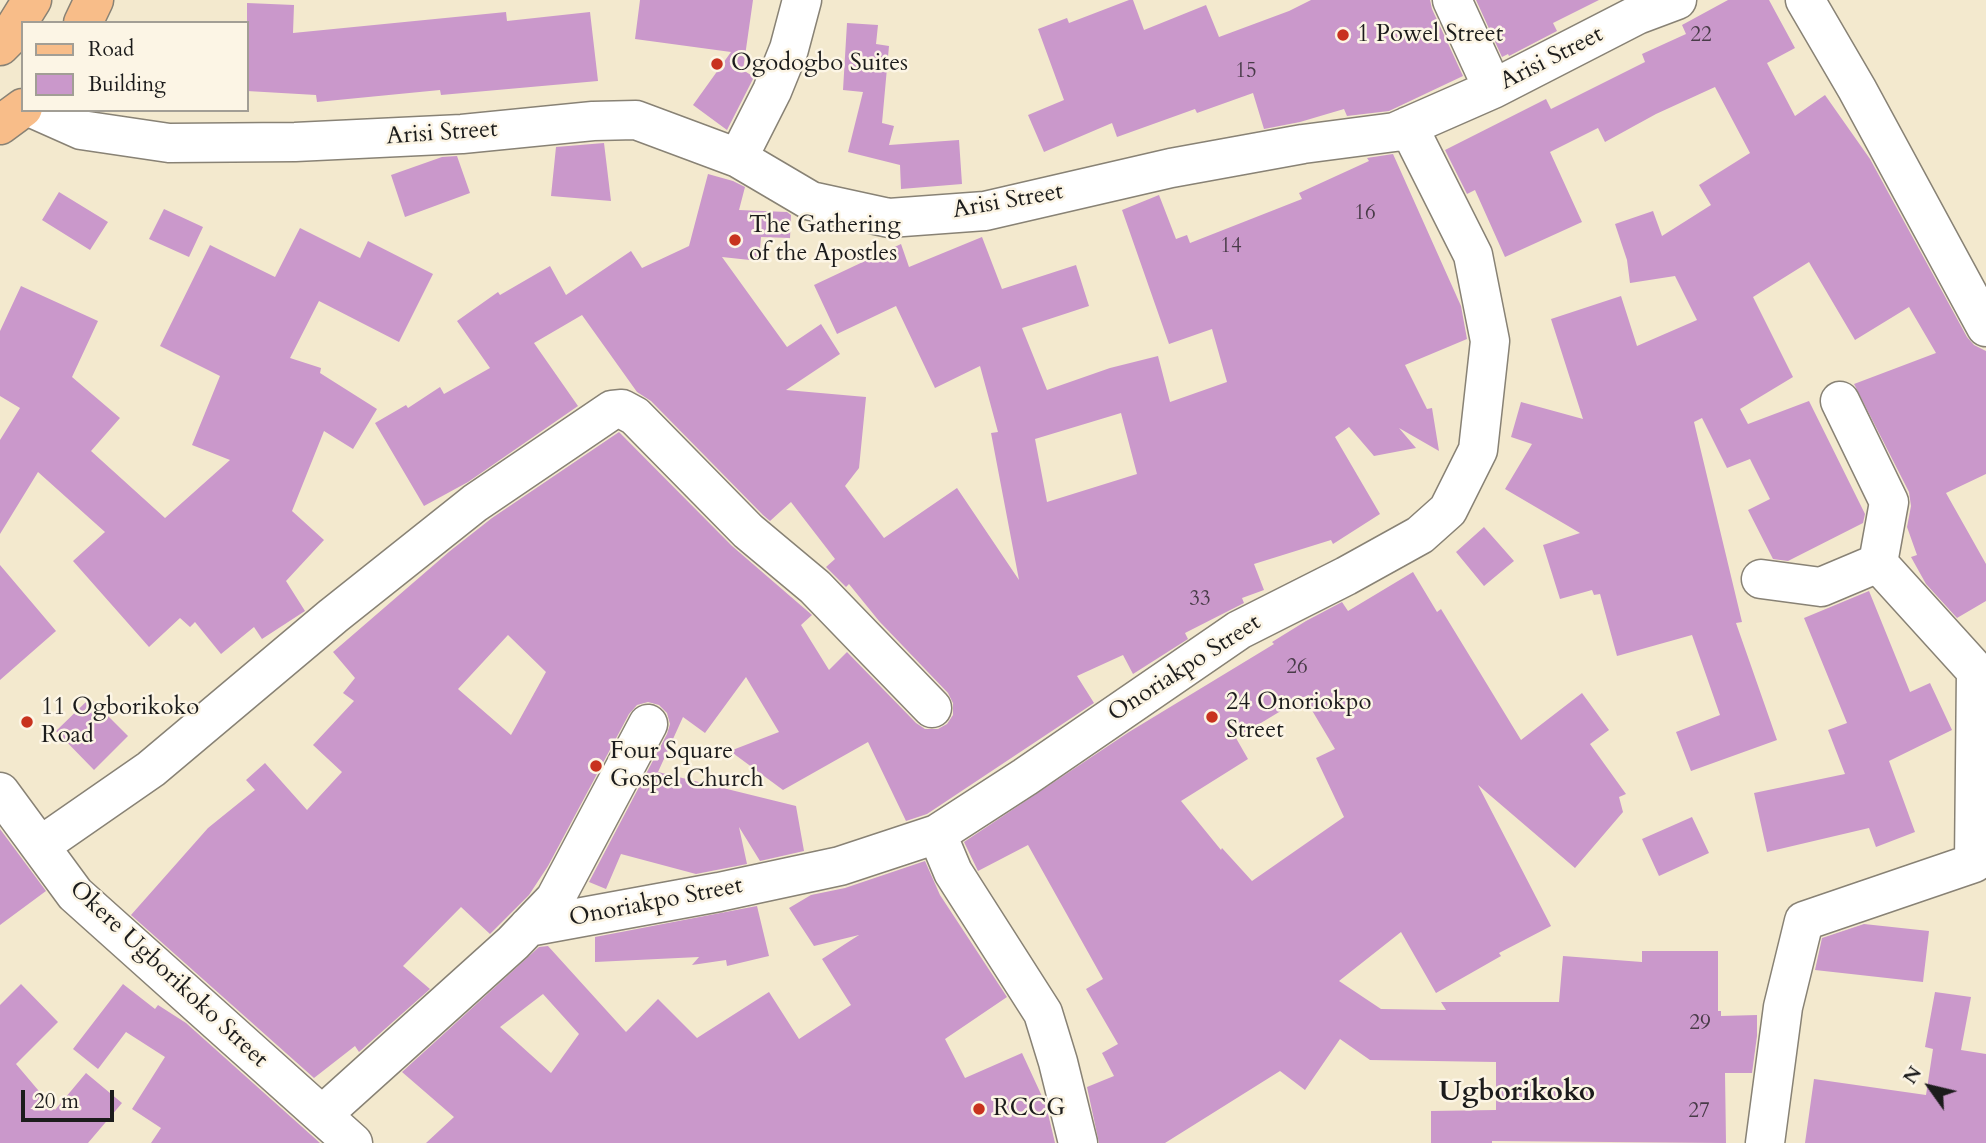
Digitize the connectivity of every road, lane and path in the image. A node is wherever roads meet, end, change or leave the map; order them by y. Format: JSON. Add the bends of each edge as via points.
{"nodes":[{"id":1,"x":32,"y":0,"type":"edge"},
{"id":2,"x":94,"y":0,"type":"edge"},
{"id":3,"x":802,"y":0,"type":"edge"},
{"id":4,"x":1452,"y":0,"type":"edge"},
{"id":5,"x":1677,"y":0,"type":"edge"},
{"id":6,"x":1805,"y":0,"type":"edge"},
{"id":7,"x":84,"y":21,"type":"edge"},
{"id":8,"x":0,"y":46,"type":"edge"},
{"id":9,"x":1493,"y":89,"type":"junction"},
{"id":10,"x":21,"y":109,"type":"edge"},
{"id":11,"x":40,"y":112,"type":"edge"},
{"id":12,"x":0,"y":125,"type":"edge"},
{"id":13,"x":1408,"y":126,"type":"junction"},
{"id":14,"x":738,"y":158,"type":"junction"},
{"id":15,"x":1986,"y":327,"type":"edge"},
{"id":16,"x":1840,"y":401,"type":"dead end"},
{"id":17,"x":1878,"y":563,"type":"junction"},
{"id":18,"x":1761,"y":579,"type":"dead end"},
{"id":19,"x":1981,"y":669,"type":"edge"},
{"id":20,"x":932,"y":708,"type":"dead end"},
{"id":21,"x":648,"y":724,"type":"dead end"},
{"id":22,"x":0,"y":792,"type":"edge"},
{"id":23,"x":937,"y":834,"type":"junction"},
{"id":24,"x":40,"y":846,"type":"junction"},
{"id":25,"x":528,"y":928,"type":"junction"},
{"id":26,"x":322,"y":1115,"type":"junction"},
{"id":27,"x":353,"y":1143,"type":"edge"},
{"id":28,"x":1078,"y":1143,"type":"edge"},
{"id":29,"x":1765,"y":1143,"type":"edge"}],
"edges":[{"from":1,"to":8,"type":"main road"},
{"from":2,"to":7,"type":"main road"},
{"from":3,"to":14,"type":"street","via":[[789,49]]},
{"from":4,"to":9,"type":"street"},
{"from":5,"to":9,"type":"street","name":"Arisi Street","via":[[1637,15]]},
{"from":6,"to":15,"type":"street"},
{"from":9,"to":13,"type":"street","name":"Arisi Street"},
{"from":10,"to":12,"type":"main road"},
{"from":11,"to":14,"type":"street","name":"Arisi Street","via":[[80,130],[169,143],[295,142],[636,120]]},
{"from":13,"to":14,"type":"street","name":"Arisi Street","via":[[1395,132],[1171,168],[985,211],[889,218],[811,201]]},
{"from":13,"to":23,"type":"street","name":"Onoriakpo Street","via":[[1473,255],[1490,341],[1478,450],[1448,510],[1420,535],[1239,630]]},
{"from":16,"to":17,"type":"street","via":[[1889,502]]},
{"from":17,"to":18,"type":"street","via":[[1821,587]]},
{"from":17,"to":19,"type":"street"},
{"from":19,"to":29,"type":"street","via":[[1974,863],[1804,921],[1783,1007]]},
{"from":20,"to":24,"type":"street","via":[[816,587],[748,531],[635,416],[612,410],[475,503],[152,769]]},
{"from":21,"to":25,"type":"street","via":[[555,900]]},
{"from":22,"to":24,"type":"street","name":"Okere Ugborikoko Street"},
{"from":23,"to":25,"type":"street","name":"Onoriakpo Street","via":[[840,866]]},
{"from":23,"to":28,"type":"street","via":[[953,872],[1043,1013]]},
{"from":24,"to":26,"type":"street","name":"Okere Ugborikoko Street","via":[[75,894]]},
{"from":25,"to":26,"type":"street"},
{"from":26,"to":27,"type":"street","name":"Okere Ugborikoko Street"}]}
